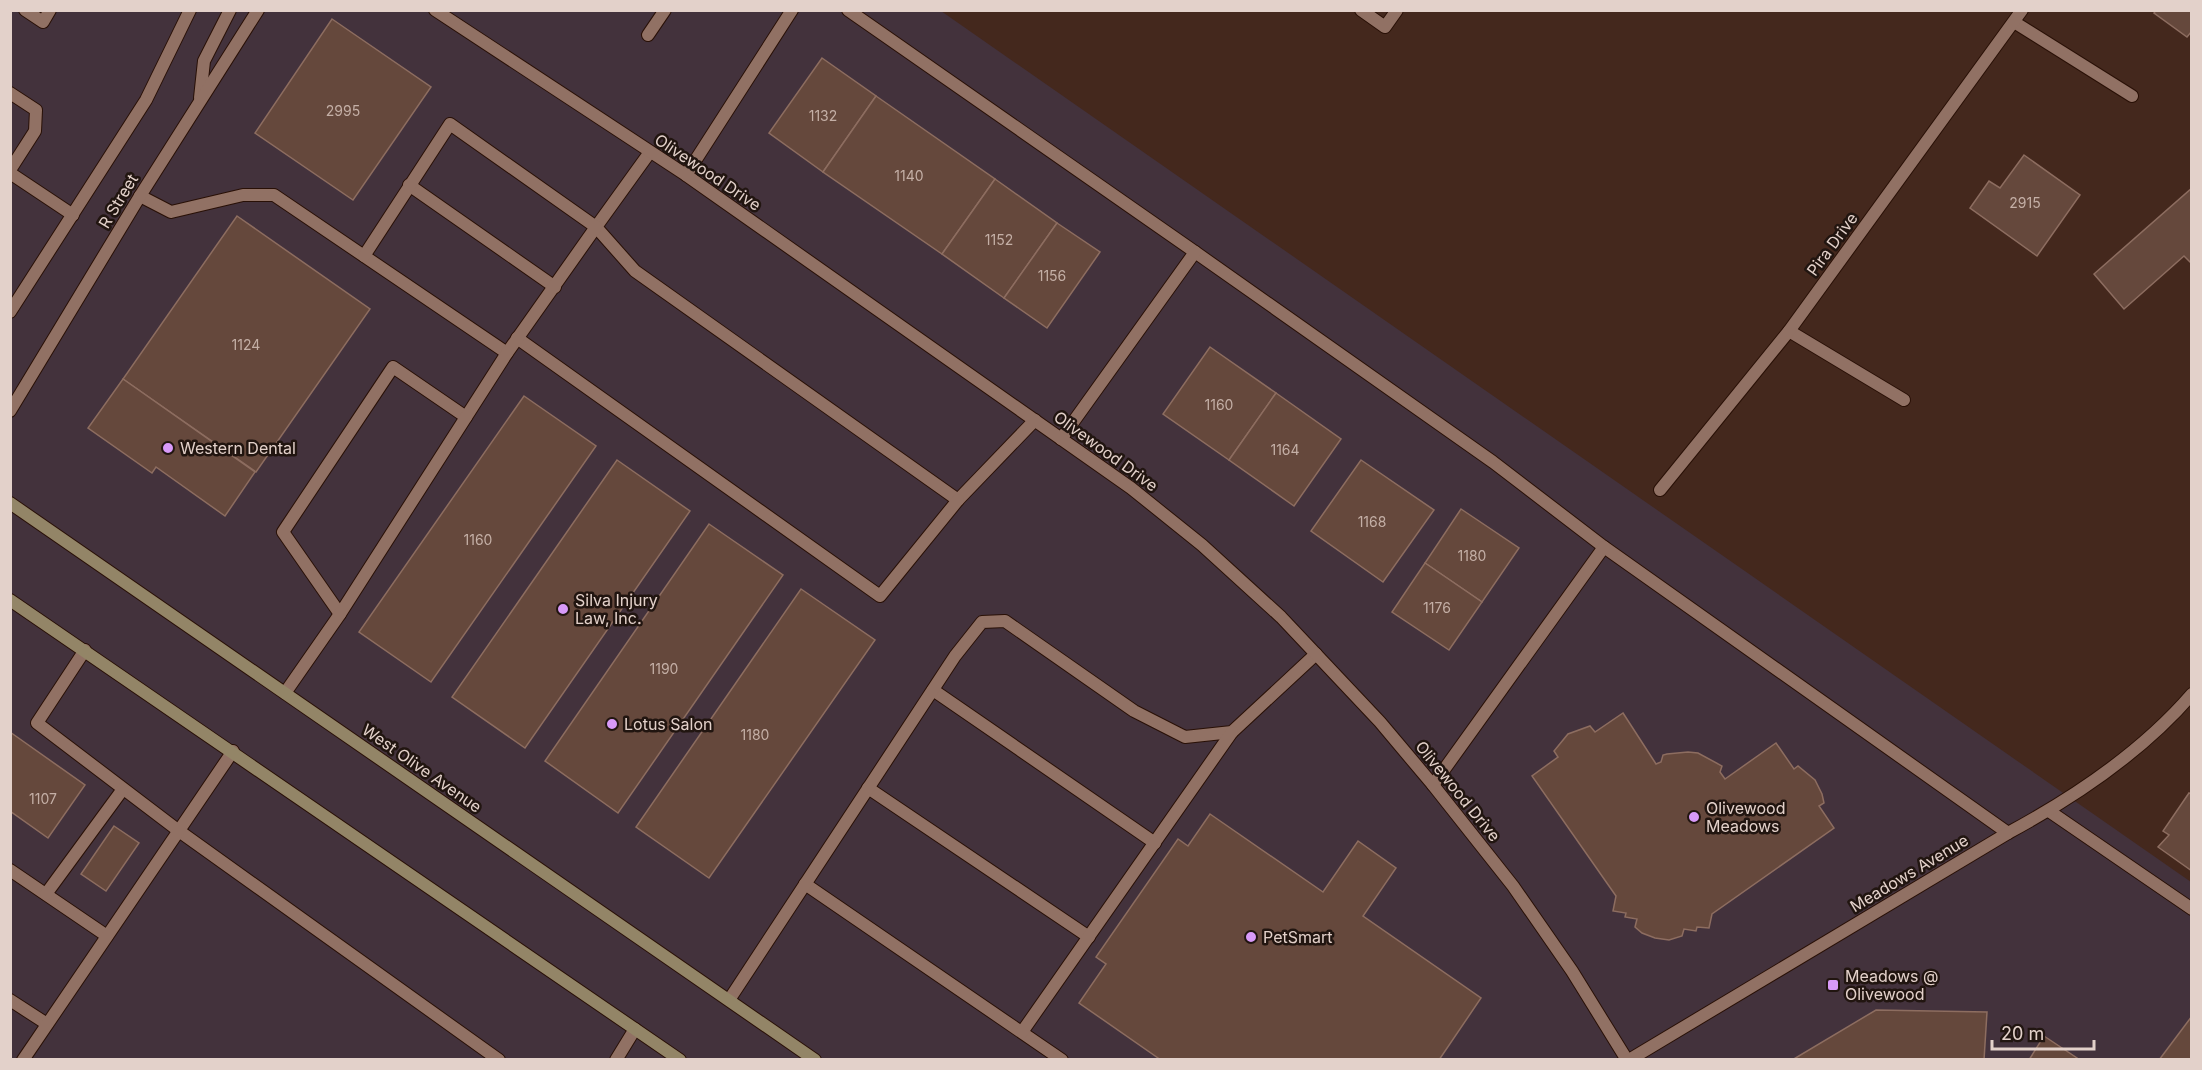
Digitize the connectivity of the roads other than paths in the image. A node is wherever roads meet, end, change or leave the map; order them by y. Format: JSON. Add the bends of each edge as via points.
{"nodes":[{"id":1,"x":25,"y":10,"type":"edge"},
{"id":2,"x":50,"y":10,"type":"edge"},
{"id":3,"x":190,"y":10,"type":"edge"},
{"id":4,"x":230,"y":10,"type":"edge"},
{"id":5,"x":258,"y":10,"type":"edge"},
{"id":6,"x":435,"y":10,"type":"edge"},
{"id":7,"x":664,"y":10,"type":"edge"},
{"id":8,"x":792,"y":10,"type":"edge"},
{"id":9,"x":848,"y":10,"type":"edge"},
{"id":10,"x":1361,"y":10,"type":"edge"},
{"id":11,"x":1397,"y":10,"type":"edge"},
{"id":12,"x":2022,"y":10,"type":"edge"},
{"id":13,"x":2014,"y":22,"type":"junction"},
{"id":14,"x":648,"y":35,"type":"dead end"},
{"id":15,"x":10,"y":93,"type":"edge"},
{"id":16,"x":2132,"y":96,"type":"dead end"},
{"id":17,"x":200,"y":102,"type":"junction"},
{"id":18,"x":650,"y":152,"type":"junction"},
{"id":19,"x":10,"y":172,"type":"edge"},
{"id":20,"x":686,"y":175,"type":"junction"},
{"id":21,"x":409,"y":185,"type":"junction"},
{"id":22,"x":140,"y":196,"type":"junction"},
{"id":23,"x":73,"y":215,"type":"junction"},
{"id":24,"x":596,"y":227,"type":"junction"},
{"id":25,"x":1195,"y":252,"type":"junction"},
{"id":26,"x":364,"y":256,"type":"junction"},
{"id":27,"x":555,"y":287,"type":"junction"},
{"id":28,"x":10,"y":312,"type":"edge"},
{"id":29,"x":1789,"y":331,"type":"junction"},
{"id":30,"x":518,"y":338,"type":"junction"},
{"id":31,"x":507,"y":353,"type":"junction"},
{"id":32,"x":1904,"y":400,"type":"dead end"},
{"id":33,"x":10,"y":411,"type":"edge"},
{"id":34,"x":466,"y":417,"type":"junction"},
{"id":35,"x":1035,"y":420,"type":"junction"},
{"id":36,"x":1061,"y":439,"type":"junction"},
{"id":37,"x":1660,"y":490,"type":"dead end"},
{"id":38,"x":958,"y":500,"type":"junction"},
{"id":39,"x":10,"y":503,"type":"edge"},
{"id":40,"x":1604,"y":546,"type":"junction"},
{"id":41,"x":10,"y":600,"type":"edge"},
{"id":42,"x":339,"y":614,"type":"junction"},
{"id":43,"x":85,"y":650,"type":"junction"},
{"id":44,"x":1316,"y":654,"type":"junction"},
{"id":45,"x":933,"y":690,"type":"junction"},
{"id":46,"x":285,"y":693,"type":"junction"},
{"id":47,"x":2192,"y":694,"type":"edge"},
{"id":48,"x":1232,"y":732,"type":"junction"},
{"id":49,"x":233,"y":751,"type":"junction"},
{"id":50,"x":1433,"y":785,"type":"junction"},
{"id":51,"x":868,"y":788,"type":"junction"},
{"id":52,"x":123,"y":789,"type":"junction"},
{"id":53,"x":2049,"y":811,"type":"junction"},
{"id":54,"x":179,"y":831,"type":"junction"},
{"id":55,"x":2008,"y":833,"type":"junction"},
{"id":56,"x":1155,"y":843,"type":"junction"},
{"id":57,"x":10,"y":870,"type":"edge"},
{"id":58,"x":805,"y":884,"type":"junction"},
{"id":59,"x":46,"y":894,"type":"junction"},
{"id":60,"x":2192,"y":909,"type":"edge"},
{"id":61,"x":107,"y":936,"type":"junction"},
{"id":62,"x":1089,"y":937,"type":"junction"},
{"id":63,"x":10,"y":1000,"type":"edge"},
{"id":64,"x":729,"y":1000,"type":"junction"},
{"id":65,"x":47,"y":1024,"type":"junction"},
{"id":66,"x":635,"y":1029,"type":"junction"},
{"id":67,"x":1022,"y":1032,"type":"junction"},
{"id":68,"x":24,"y":1059,"type":"edge"},
{"id":69,"x":499,"y":1059,"type":"edge"},
{"id":70,"x":616,"y":1059,"type":"edge"},
{"id":71,"x":680,"y":1059,"type":"edge"},
{"id":72,"x":815,"y":1059,"type":"edge"},
{"id":73,"x":1062,"y":1059,"type":"edge"},
{"id":74,"x":1628,"y":1059,"type":"edge"}],
"edges":[{"from":1,"to":2,"type":"street","via":[[43,22]]},
{"from":3,"to":23,"type":"street","name":"R Street","via":[[146,100]]},
{"from":4,"to":17,"type":"street","via":[[204,61]]},
{"from":5,"to":17,"type":"street","name":"R Street"},
{"from":6,"to":18,"type":"street","name":"Olivewood Drive"},
{"from":7,"to":14,"type":"street"},
{"from":8,"to":20,"type":"street"},
{"from":9,"to":25,"type":"street"},
{"from":10,"to":11,"type":"street","via":[[1385,27]]},
{"from":12,"to":13,"type":"street","name":"Pira Drive"},
{"from":13,"to":16,"type":"street"},
{"from":13,"to":29,"type":"street","name":"Pira Drive"},
{"from":15,"to":19,"type":"street","via":[[36,110],[35,131]]},
{"from":17,"to":22,"type":"street","name":"R Street"},
{"from":18,"to":20,"type":"street","name":"Olivewood Drive"},
{"from":18,"to":24,"type":"street"},
{"from":19,"to":23,"type":"street"},
{"from":20,"to":35,"type":"street","name":"Olivewood Drive"},
{"from":21,"to":24,"type":"street","via":[[450,124]]},
{"from":21,"to":26,"type":"street"},
{"from":21,"to":27,"type":"street"},
{"from":22,"to":26,"type":"street","via":[[171,212],[243,195],[274,195]]},
{"from":22,"to":33,"type":"street","name":"R Street"},
{"from":23,"to":28,"type":"street","name":"R Street"},
{"from":24,"to":27,"type":"street"},
{"from":24,"to":38,"type":"street","via":[[635,271]]},
{"from":25,"to":36,"type":"street"},
{"from":25,"to":40,"type":"street","via":[[1493,462]]},
{"from":26,"to":31,"type":"street"},
{"from":27,"to":30,"type":"street"},
{"from":29,"to":32,"type":"street"},
{"from":29,"to":37,"type":"street","name":"Pira Drive"},
{"from":30,"to":31,"type":"street"},
{"from":30,"to":38,"type":"street","via":[[880,596]]},
{"from":31,"to":34,"type":"street"},
{"from":34,"to":42,"type":"street"},
{"from":34,"to":42,"type":"street","via":[[393,367],[283,532]]},
{"from":35,"to":36,"type":"street","name":"Olivewood Drive"},
{"from":35,"to":38,"type":"street"},
{"from":36,"to":44,"type":"street","name":"Olivewood Drive","via":[[1202,544]]},
{"from":39,"to":46,"type":"main road","name":"West Olive Avenue"},
{"from":40,"to":50,"type":"street"},
{"from":40,"to":55,"type":"street"},
{"from":41,"to":43,"type":"main road"},
{"from":42,"to":46,"type":"street"},
{"from":43,"to":49,"type":"main road"},
{"from":43,"to":52,"type":"street","via":[[37,723]]},
{"from":44,"to":48,"type":"street"},
{"from":44,"to":50,"type":"street","name":"Olivewood Drive"},
{"from":45,"to":48,"type":"street","via":[[982,622],[1005,621],[1134,711],[1185,737]]},
{"from":45,"to":51,"type":"street"},
{"from":45,"to":56,"type":"street"},
{"from":46,"to":64,"type":"main road","name":"West Olive Avenue"},
{"from":47,"to":53,"type":"street","name":"Meadows Avenue","via":[[2157,730]]},
{"from":48,"to":56,"type":"street"},
{"from":49,"to":54,"type":"street"},
{"from":49,"to":66,"type":"main road"},
{"from":50,"to":74,"type":"street","name":"Olivewood Drive","via":[[1513,886]]},
{"from":51,"to":58,"type":"street"},
{"from":51,"to":62,"type":"street"},
{"from":52,"to":54,"type":"street"},
{"from":52,"to":59,"type":"street"},
{"from":53,"to":55,"type":"street","name":"Meadows Avenue"},
{"from":53,"to":60,"type":"street"},
{"from":54,"to":61,"type":"street"},
{"from":54,"to":69,"type":"street"},
{"from":55,"to":74,"type":"street","name":"Meadows Avenue"},
{"from":56,"to":62,"type":"street"},
{"from":57,"to":59,"type":"street"},
{"from":58,"to":64,"type":"street"},
{"from":58,"to":67,"type":"street"},
{"from":59,"to":61,"type":"street"},
{"from":61,"to":65,"type":"street"},
{"from":62,"to":67,"type":"street"},
{"from":63,"to":65,"type":"street"},
{"from":64,"to":72,"type":"main road","name":"West Olive Avenue"},
{"from":65,"to":68,"type":"street"},
{"from":66,"to":70,"type":"street"},
{"from":66,"to":71,"type":"main road"},
{"from":67,"to":73,"type":"street"}]}
